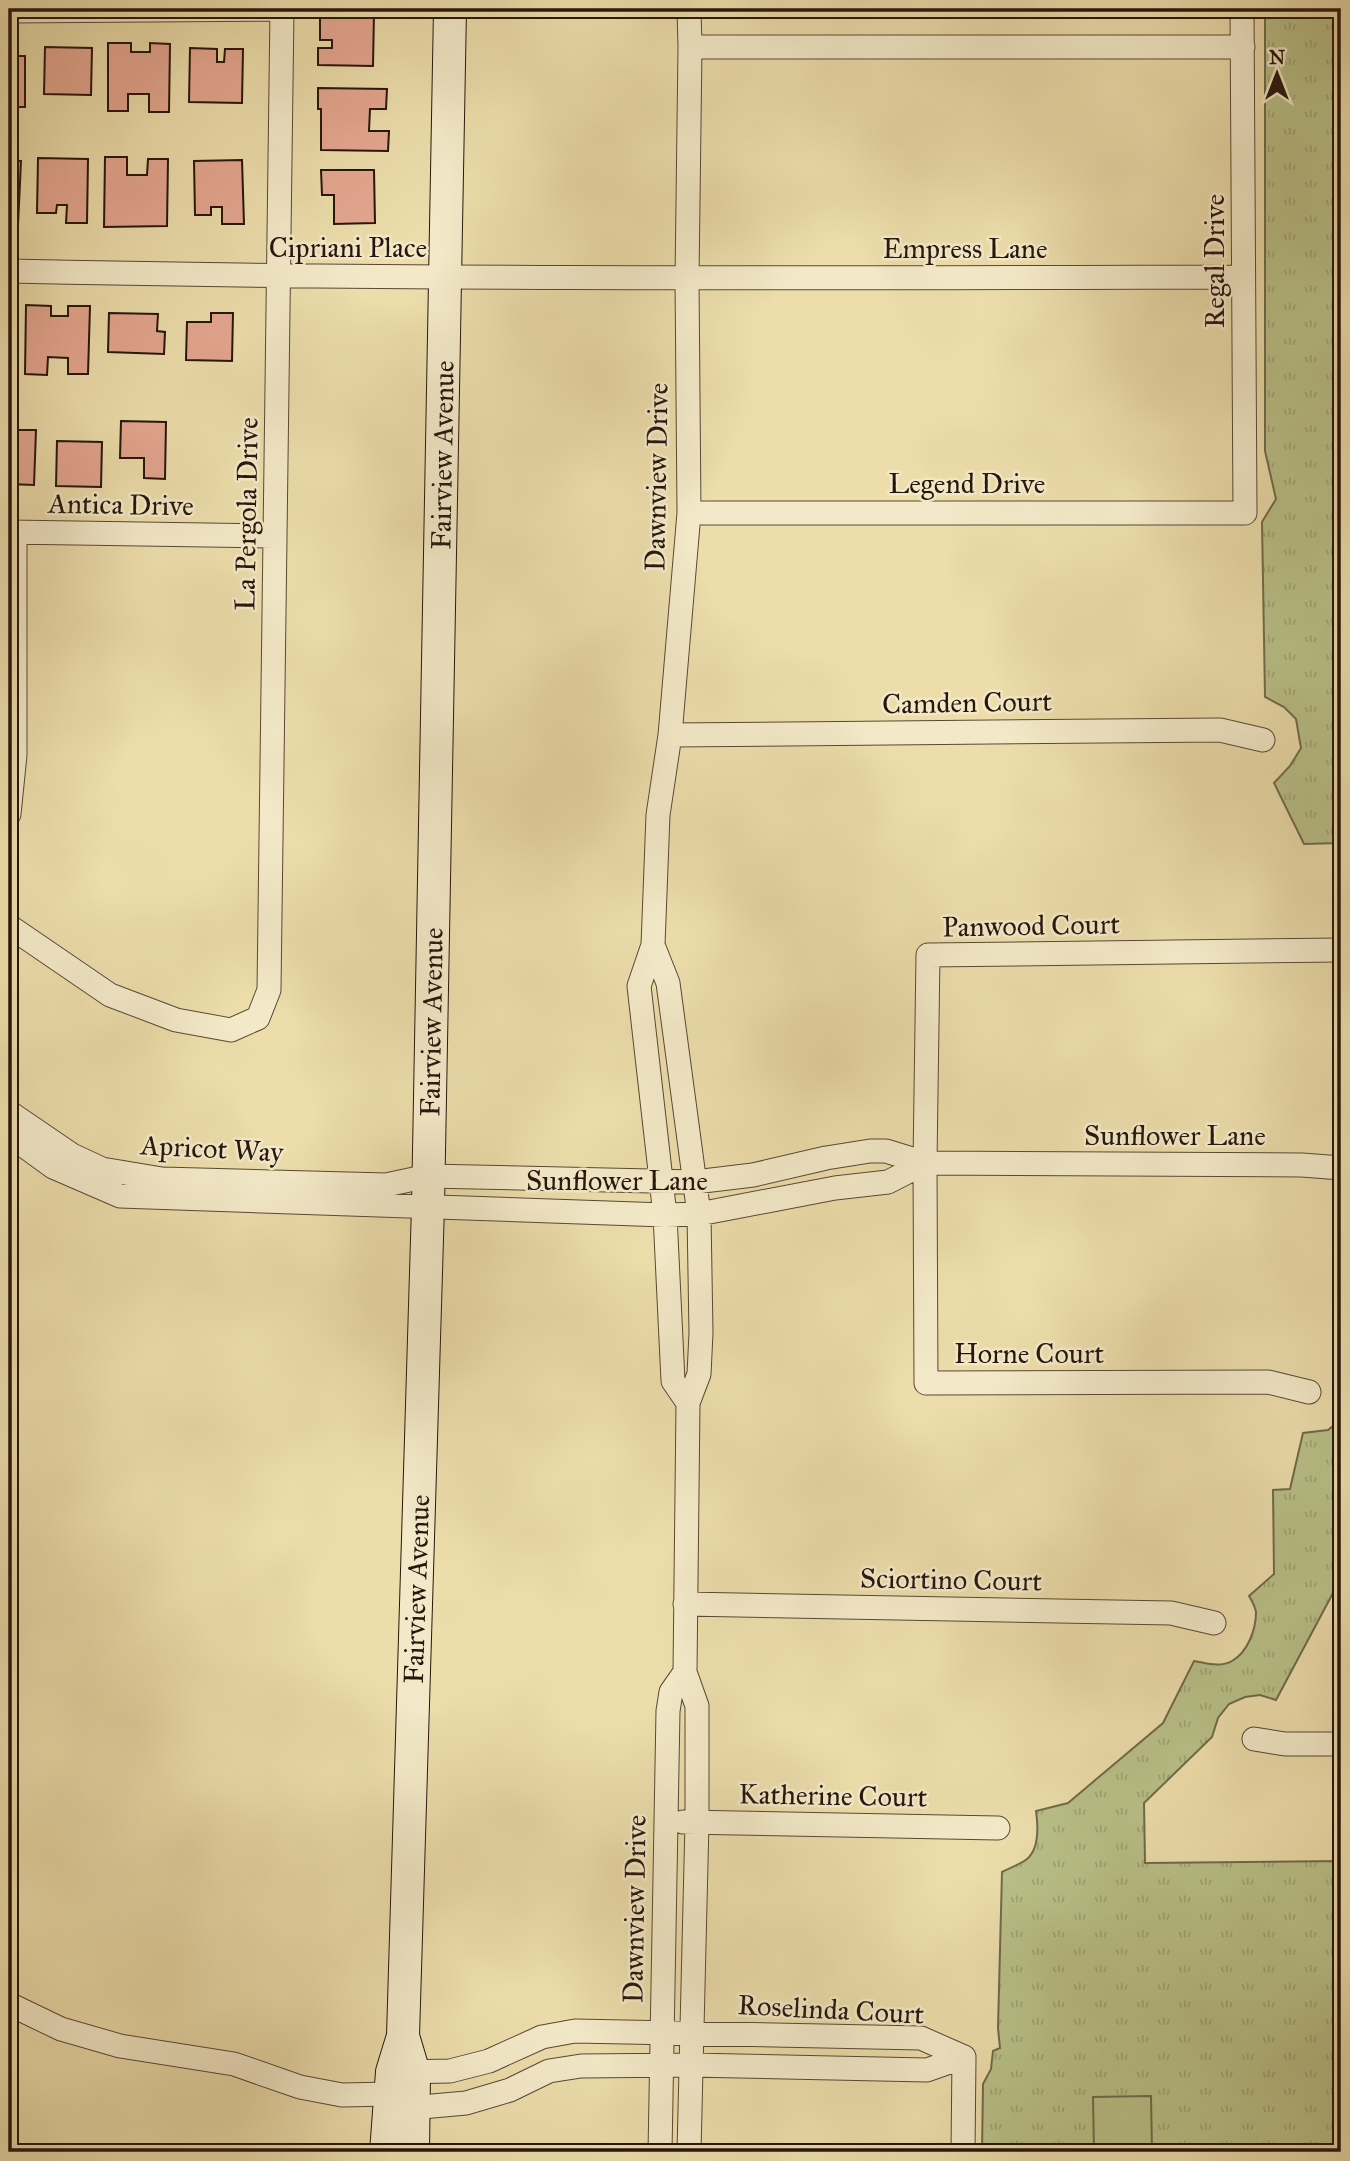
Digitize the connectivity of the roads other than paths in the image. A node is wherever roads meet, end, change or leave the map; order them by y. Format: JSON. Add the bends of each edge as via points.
{"nodes":[{"id":1,"x":282,"y":9,"type":"edge"},
{"id":2,"x":450,"y":9,"type":"edge"},
{"id":3,"x":689,"y":9,"type":"edge"},
{"id":4,"x":1242,"y":9,"type":"edge"},
{"id":5,"x":9,"y":11,"type":"edge"},
{"id":6,"x":690,"y":47,"type":"junction"},
{"id":7,"x":1243,"y":47,"type":"junction"},
{"id":8,"x":9,"y":271,"type":"edge"},
{"id":9,"x":279,"y":277,"type":"junction"},
{"id":10,"x":445,"y":277,"type":"junction"},
{"id":11,"x":1243,"y":277,"type":"junction"},
{"id":12,"x":687,"y":279,"type":"junction"},
{"id":13,"x":690,"y":513,"type":"junction"},
{"id":14,"x":1245,"y":513,"type":"joint"},
{"id":15,"x":12,"y":532,"type":"edge"},
{"id":16,"x":275,"y":536,"type":"junction"},
{"id":17,"x":670,"y":735,"type":"junction"},
{"id":18,"x":1263,"y":740,"type":"dead end"},
{"id":19,"x":9,"y":814,"type":"edge"},
{"id":20,"x":9,"y":926,"type":"edge"},
{"id":21,"x":653,"y":946,"type":"junction"},
{"id":22,"x":1341,"y":950,"type":"edge"},
{"id":23,"x":9,"y":1112,"type":"edge"},
{"id":24,"x":9,"y":1135,"type":"edge"},
{"id":25,"x":925,"y":1163,"type":"junction"},
{"id":26,"x":1341,"y":1168,"type":"edge"},
{"id":27,"x":660,"y":1182,"type":"junction"},
{"id":28,"x":695,"y":1182,"type":"junction"},
{"id":29,"x":428,"y":1191,"type":"junction"},
{"id":30,"x":699,"y":1214,"type":"junction"},
{"id":31,"x":664,"y":1215,"type":"junction"},
{"id":32,"x":1309,"y":1392,"type":"dead end"},
{"id":33,"x":688,"y":1403,"type":"junction"},
{"id":34,"x":685,"y":1604,"type":"junction"},
{"id":35,"x":1214,"y":1623,"type":"dead end"},
{"id":36,"x":685,"y":1672,"type":"junction"},
{"id":37,"x":1254,"y":1739,"type":"dead end"},
{"id":38,"x":1341,"y":1744,"type":"edge"},
{"id":39,"x":666,"y":1822,"type":"junction"},
{"id":40,"x":696,"y":1822,"type":"junction"},
{"id":41,"x":998,"y":1828,"type":"dead end"},
{"id":42,"x":9,"y":2004,"type":"edge"},
{"id":43,"x":662,"y":2033,"type":"junction"},
{"id":44,"x":692,"y":2033,"type":"junction"},
{"id":45,"x":964,"y":2057,"type":"junction"},
{"id":46,"x":691,"y":2065,"type":"junction"},
{"id":47,"x":661,"y":2066,"type":"junction"},
{"id":48,"x":400,"y":2091,"type":"junction"},
{"id":49,"x":386,"y":2152,"type":"edge"},
{"id":50,"x":413,"y":2152,"type":"edge"},
{"id":51,"x":660,"y":2152,"type":"edge"},
{"id":52,"x":689,"y":2152,"type":"edge"},
{"id":53,"x":963,"y":2152,"type":"edge"}],
"edges":[{"from":1,"to":5,"type":"street"},
{"from":1,"to":9,"type":"street","name":"La Pergola Drive"},
{"from":2,"to":10,"type":"street","name":"Fairview Avenue"},
{"from":3,"to":6,"type":"street","name":"Dawnview Drive"},
{"from":4,"to":7,"type":"street","name":"Regal Drive"},
{"from":6,"to":7,"type":"street"},
{"from":6,"to":12,"type":"street","name":"Dawnview Drive"},
{"from":7,"to":11,"type":"street","name":"Regal Drive"},
{"from":8,"to":9,"type":"street","name":"Cipriani Place"},
{"from":9,"to":10,"type":"street","name":"Cipriani Place"},
{"from":9,"to":16,"type":"street","name":"La Pergola Drive"},
{"from":10,"to":12,"type":"street","name":"Cipriani Place"},
{"from":10,"to":29,"type":"street","name":"Fairview Avenue"},
{"from":11,"to":12,"type":"street","name":"Empress Lane"},
{"from":11,"to":14,"type":"street","name":"Regal Drive"},
{"from":12,"to":13,"type":"street","name":"Dawnview Drive"},
{"from":13,"to":14,"type":"street","name":"Legend Drive"},
{"from":13,"to":17,"type":"street","name":"Dawnview Drive"},
{"from":15,"to":16,"type":"street","name":"Antica Drive"},
{"from":15,"to":19,"type":"street","via":[[15,754]]},
{"from":16,"to":20,"type":"street","name":"La Pergola Drive","via":[[269,990],[258,1018],[230,1030],[176,1020],[110,995]]},
{"from":17,"to":18,"type":"street","name":"Camden Court","via":[[1220,730]]},
{"from":17,"to":21,"type":"street","name":"Dawnview Drive","via":[[658,816]]},
{"from":21,"to":27,"type":"street","name":"Dawnview Drive","via":[[639,986]]},
{"from":21,"to":28,"type":"street","name":"Dawnview Drive","via":[[668,982]]},
{"from":22,"to":25,"type":"street","name":"Panwood Court","via":[[928,956]]},
{"from":23,"to":29,"type":"street","name":"Apricot Way","via":[[72,1155],[103,1168],[162,1179],[386,1185]]},
{"from":24,"to":29,"type":"street","name":"Apricot Way","via":[[53,1167],[120,1196]]},
{"from":25,"to":26,"type":"street","name":"Sunflower Lane"},
{"from":25,"to":28,"type":"street","name":"Sunflower Lane","via":[[870,1151]]},
{"from":25,"to":30,"type":"street","name":"Sunflower Lane","via":[[888,1182]]},
{"from":25,"to":32,"type":"street","name":"Horne Court","via":[[926,1383],[1268,1382]]},
{"from":27,"to":28,"type":"street","name":"Sunflower Lane"},
{"from":27,"to":29,"type":"street","name":"Sunflower Lane"},
{"from":27,"to":31,"type":"street","name":"Dawnview Drive"},
{"from":28,"to":30,"type":"street","name":"Dawnview Drive"},
{"from":29,"to":31,"type":"street","name":"Sunflower Lane"},
{"from":29,"to":48,"type":"street","name":"Fairview Avenue"},
{"from":30,"to":31,"type":"street","name":"Sunflower Lane"},
{"from":30,"to":33,"type":"street","name":"Dawnview Drive","via":[[699,1374]]},
{"from":31,"to":33,"type":"street","name":"Dawnview Drive","via":[[673,1381]]},
{"from":33,"to":34,"type":"street","name":"Dawnview Drive"},
{"from":34,"to":35,"type":"street","name":"Sciortino Court","via":[[1171,1613]]},
{"from":34,"to":36,"type":"street","name":"Dawnview Drive"},
{"from":36,"to":39,"type":"street","name":"Dawnview Drive","via":[[671,1692],[667,1711]]},
{"from":36,"to":40,"type":"street","name":"Dawnview Drive","via":[[696,1706]]},
{"from":37,"to":38,"type":"street"},
{"from":39,"to":40,"type":"street","name":"Katherine Court"},
{"from":39,"to":43,"type":"street","name":"Dawnview Drive"},
{"from":40,"to":41,"type":"street","name":"Katherine Court"},
{"from":40,"to":44,"type":"street","name":"Dawnview Drive"},
{"from":42,"to":48,"type":"street","via":[[61,2029],[120,2046],[233,2064],[300,2087],[342,2095]]},
{"from":43,"to":44,"type":"street","name":"Roselinda Court"},
{"from":43,"to":47,"type":"street","name":"Dawnview Drive"},
{"from":43,"to":48,"type":"street","name":"Roselinda Court","via":[[575,2031],[542,2037],[489,2061]]},
{"from":44,"to":45,"type":"street","name":"Roselinda Court","via":[[921,2038]]},
{"from":44,"to":46,"type":"street","name":"Dawnview Drive"},
{"from":45,"to":46,"type":"street","name":"Roselinda Court","via":[[927,2070]]},
{"from":45,"to":53,"type":"street"},
{"from":46,"to":47,"type":"street","name":"Roselinda Court"},
{"from":46,"to":52,"type":"street","name":"Dawnview Drive"},
{"from":47,"to":48,"type":"street","name":"Roselinda Court","via":[[581,2066],[549,2071],[510,2090],[466,2103]]},
{"from":47,"to":51,"type":"street","name":"Dawnview Drive"},
{"from":48,"to":49,"type":"street","name":"Fairview Avenue"},
{"from":48,"to":50,"type":"street","name":"Fairview Avenue"}]}
